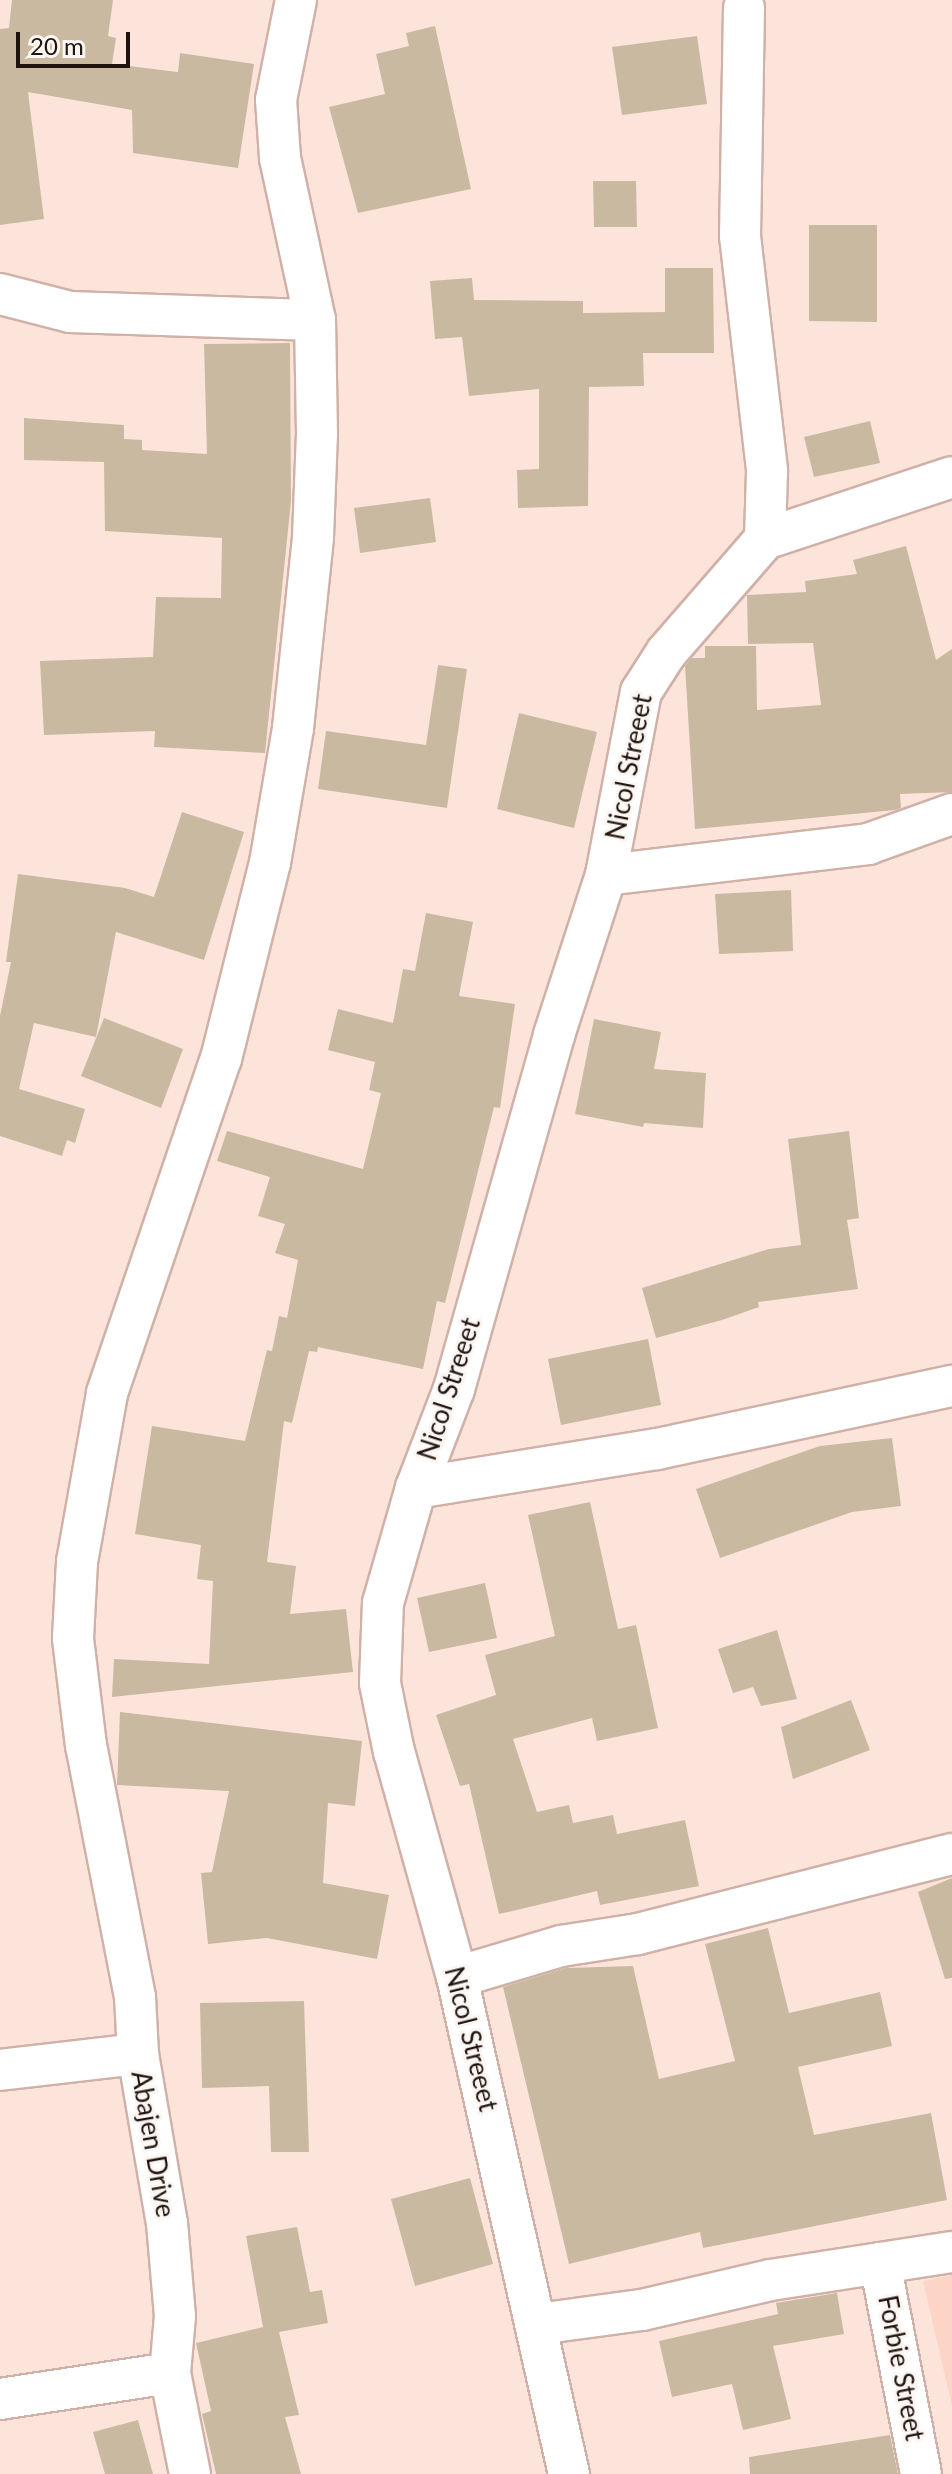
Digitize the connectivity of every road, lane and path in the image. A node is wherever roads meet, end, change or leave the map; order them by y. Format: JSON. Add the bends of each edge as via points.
{"nodes":[{"id":1,"x":296,"y":0,"type":"edge"},
{"id":2,"x":744,"y":8,"type":"dead end"},
{"id":3,"x":0,"y":294,"type":"edge"},
{"id":4,"x":315,"y":320,"type":"junction"},
{"id":5,"x":952,"y":477,"type":"edge"},
{"id":6,"x":765,"y":539,"type":"junction"},
{"id":7,"x":952,"y":814,"type":"edge"},
{"id":8,"x":606,"y":875,"type":"junction"},
{"id":9,"x":952,"y":1386,"type":"edge"},
{"id":10,"x":416,"y":1488,"type":"junction"},
{"id":11,"x":952,"y":1854,"type":"edge"},
{"id":12,"x":457,"y":1977,"type":"junction"},
{"id":13,"x":138,"y":2054,"type":"junction"},
{"id":14,"x":0,"y":2070,"type":"edge"},
{"id":15,"x":952,"y":2252,"type":"edge"},
{"id":16,"x":880,"y":2263,"type":"junction"},
{"id":17,"x":538,"y":2324,"type":"junction"},
{"id":18,"x":170,"y":2373,"type":"junction"},
{"id":19,"x":0,"y":2399,"type":"edge"},
{"id":20,"x":190,"y":2474,"type":"edge"},
{"id":21,"x":569,"y":2474,"type":"edge"},
{"id":22,"x":921,"y":2474,"type":"edge"}],
"edges":[{"from":1,"to":4,"type":"street","via":[[276,100],[280,158]]},
{"from":2,"to":6,"type":"street","via":[[740,236],[767,471]]},
{"from":3,"to":4,"type":"street","via":[[70,312]]},
{"from":4,"to":13,"type":"street","via":[[313,537],[293,728],[270,863],[221,1059],[107,1393],[77,1562],[73,1638],[97,1813],[135,1997]]},
{"from":5,"to":6,"type":"street"},
{"from":6,"to":8,"type":"street","name":"Nicol Streeet","via":[[666,653],[641,692]]},
{"from":7,"to":8,"type":"street","via":[[868,844]]},
{"from":8,"to":10,"type":"street","name":"Nicol Streeet","via":[[554,1035],[454,1389]]},
{"from":9,"to":10,"type":"street","via":[[657,1449]]},
{"from":10,"to":12,"type":"street","name":"Nicol Streeet","via":[[383,1603],[380,1683],[430,1892]]},
{"from":11,"to":12,"type":"street","via":[[695,1920],[561,1946]]},
{"from":12,"to":17,"type":"street","name":"Nicol Streeet"},
{"from":13,"to":14,"type":"street","name":"Abajen Drive"},
{"from":13,"to":18,"type":"street","name":"Abajen Drive","via":[[167,2223],[175,2316]]},
{"from":15,"to":16,"type":"street"},
{"from":16,"to":17,"type":"street","via":[[771,2280],[642,2310]]},
{"from":16,"to":22,"type":"street","name":"Forbie Street"},
{"from":17,"to":21,"type":"street","name":"Nicol Streeet"},
{"from":18,"to":19,"type":"street"},
{"from":18,"to":20,"type":"street","name":"Abajen Drive"}]}
